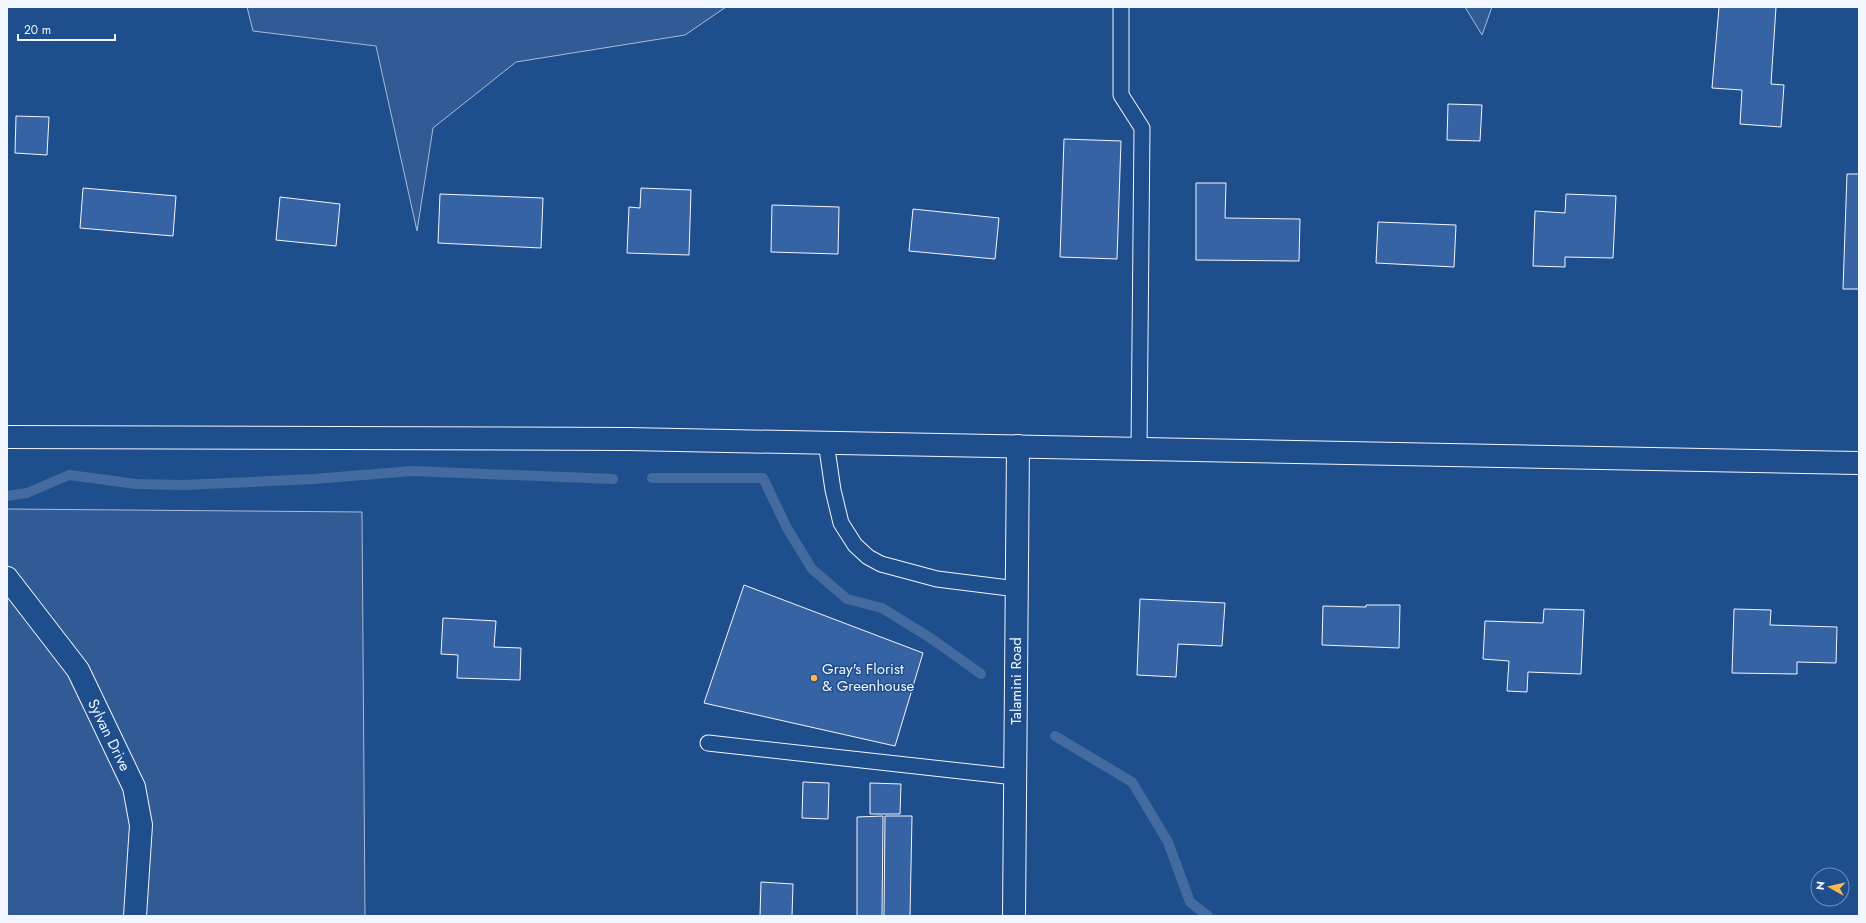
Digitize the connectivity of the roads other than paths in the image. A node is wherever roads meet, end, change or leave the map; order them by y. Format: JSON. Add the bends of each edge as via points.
{"nodes":[{"id":1,"x":1121,"y":7,"type":"edge"},
{"id":2,"x":7,"y":437,"type":"edge"},
{"id":3,"x":826,"y":442,"type":"junction"},
{"id":4,"x":1018,"y":446,"type":"junction"},
{"id":5,"x":1139,"y":448,"type":"junction"},
{"id":6,"x":1859,"y":463,"type":"edge"},
{"id":7,"x":7,"y":578,"type":"edge"},
{"id":8,"x":1017,"y":589,"type":"junction"},
{"id":9,"x":708,"y":743,"type":"dead end"},
{"id":10,"x":1015,"y":777,"type":"junction"},
{"id":11,"x":135,"y":916,"type":"edge"},
{"id":12,"x":1014,"y":916,"type":"edge"}],
"edges":[{"from":1,"to":5,"type":"lane","via":[[1121,95],[1142,128]]},
{"from":2,"to":3,"type":"main road"},
{"from":3,"to":4,"type":"main road"},
{"from":3,"to":8,"type":"lane","via":[[841,523],[855,545],[868,557],[881,564],[937,579]]},
{"from":4,"to":5,"type":"main road"},
{"from":4,"to":8,"type":"main road","name":"Talamini Road"},
{"from":5,"to":6,"type":"main road"},
{"from":7,"to":11,"type":"main road","name":"Sylvan Drive","via":[[78,670],[134,786],[141,825]]},
{"from":8,"to":10,"type":"main road","name":"Talamini Road"},
{"from":9,"to":10,"type":"lane"},
{"from":10,"to":12,"type":"main road","name":"Talamini Road"}]}
